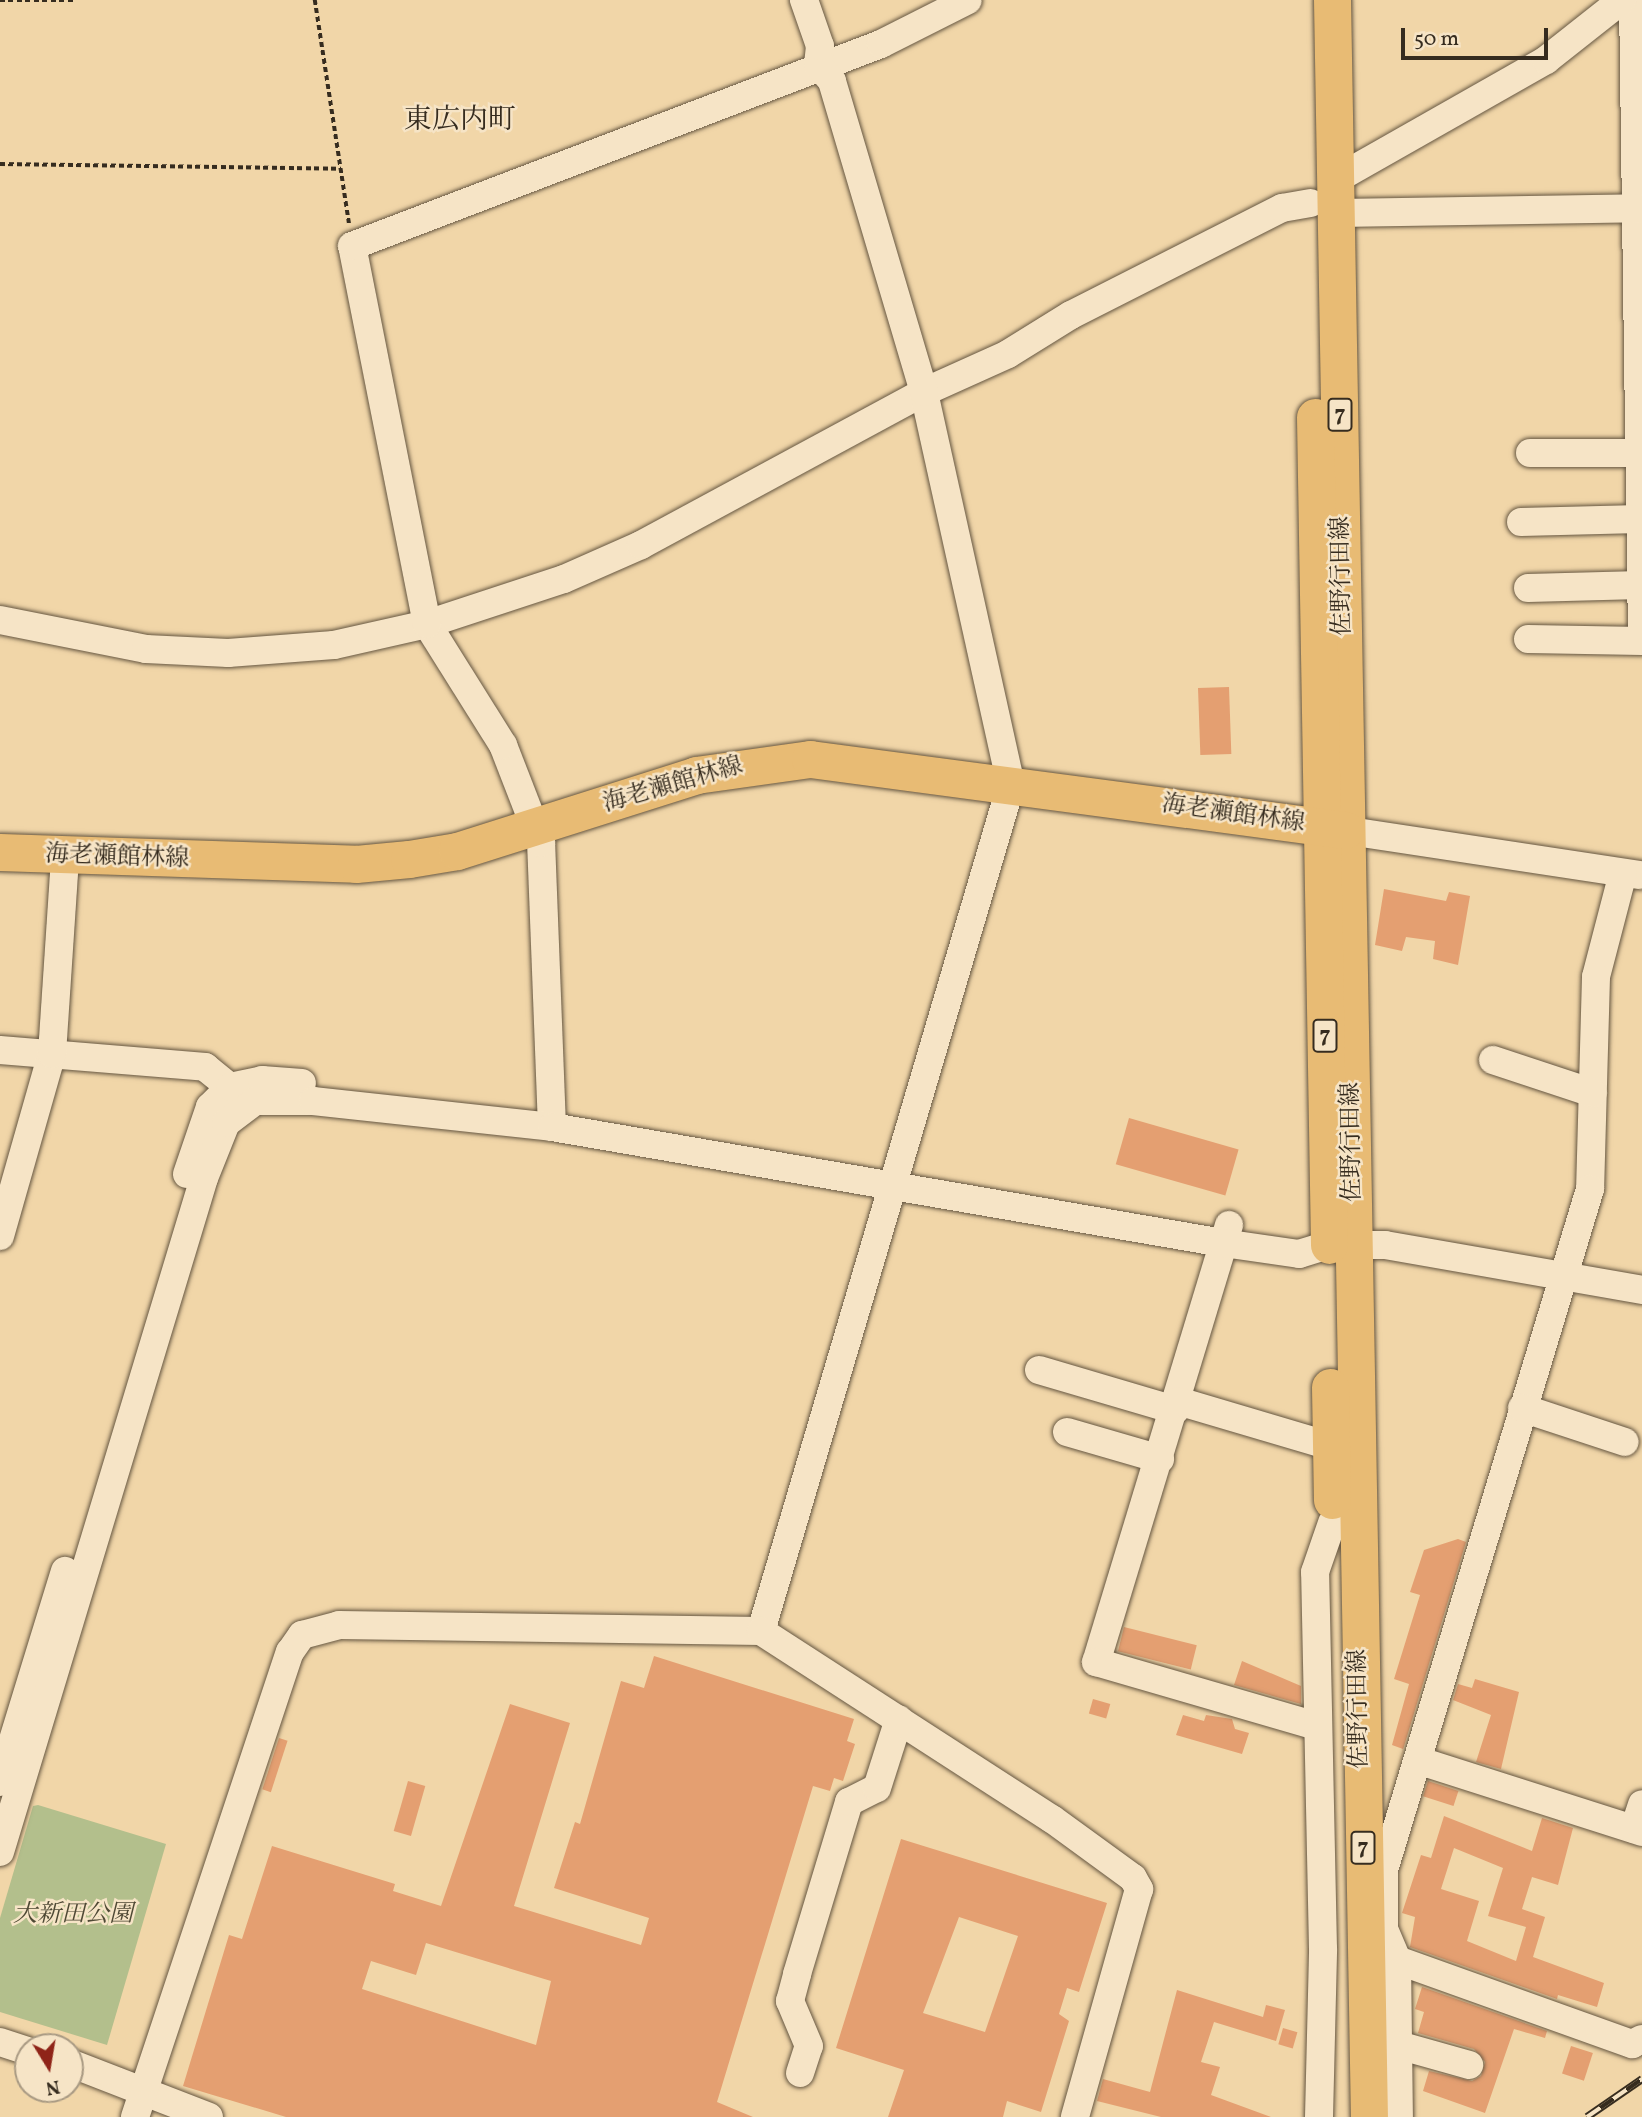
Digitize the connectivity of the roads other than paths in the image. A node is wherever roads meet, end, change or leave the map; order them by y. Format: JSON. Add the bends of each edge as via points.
{"nodes":[{"id":1,"x":804,"y":0,"type":"edge"},
{"id":2,"x":968,"y":0,"type":"edge"},
{"id":3,"x":1308,"y":0,"type":"edge"},
{"id":4,"x":1332,"y":0,"type":"edge"},
{"id":5,"x":1622,"y":0,"type":"edge"},
{"id":6,"x":1633,"y":0,"type":"edge"},
{"id":7,"x":818,"y":65,"type":"junction"},
{"id":8,"x":1328,"y":198,"type":"junction"},
{"id":9,"x":1640,"y":208,"type":"edge"},
{"id":10,"x":1639,"y":342,"type":"edge"},
{"id":11,"x":924,"y":392,"type":"junction"},
{"id":12,"x":1640,"y":395,"type":"edge"},
{"id":13,"x":1640,"y":443,"type":"edge"},
{"id":14,"x":1530,"y":453,"type":"dead end"},
{"id":15,"x":1641,"y":504,"type":"edge"},
{"id":16,"x":1521,"y":522,"type":"dead end"},
{"id":17,"x":1641,"y":585,"type":"edge"},
{"id":18,"x":1528,"y":588,"type":"dead end"},
{"id":19,"x":0,"y":620,"type":"edge"},
{"id":20,"x":427,"y":625,"type":"junction"},
{"id":21,"x":1528,"y":639,"type":"dead end"},
{"id":22,"x":1642,"y":640,"type":"edge"},
{"id":23,"x":1011,"y":785,"type":"junction"},
{"id":24,"x":537,"y":826,"type":"junction"},
{"id":25,"x":1335,"y":829,"type":"junction"},
{"id":26,"x":0,"y":852,"type":"edge"},
{"id":27,"x":65,"y":857,"type":"junction"},
{"id":28,"x":1632,"y":874,"type":"edge"},
{"id":29,"x":0,"y":1050,"type":"edge"},
{"id":30,"x":52,"y":1054,"type":"junction"},
{"id":31,"x":1493,"y":1060,"type":"dead end"},
{"id":32,"x":230,"y":1087,"type":"junction"},
{"id":33,"x":1593,"y":1093,"type":"junction"},
{"id":34,"x":553,"y":1118,"type":"junction"},
{"id":35,"x":894,"y":1176,"type":"junction"},
{"id":36,"x":1226,"y":1234,"type":"junction"},
{"id":37,"x":0,"y":1236,"type":"edge"},
{"id":38,"x":1341,"y":1245,"type":"junction"},
{"id":39,"x":1567,"y":1276,"type":"junction"},
{"id":40,"x":1642,"y":1290,"type":"edge"},
{"id":41,"x":1039,"y":1370,"type":"dead end"},
{"id":42,"x":1177,"y":1406,"type":"junction"},
{"id":43,"x":1522,"y":1409,"type":"junction"},
{"id":44,"x":1067,"y":1432,"type":"dead end"},
{"id":45,"x":1625,"y":1442,"type":"dead end"},
{"id":46,"x":1330,"y":1446,"type":"junction"},
{"id":47,"x":1160,"y":1459,"type":"junction"},
{"id":48,"x":1332,"y":1522,"type":"junction"},
{"id":49,"x":1345,"y":1580,"type":"junction"},
{"id":50,"x":761,"y":1631,"type":"junction"},
{"id":51,"x":899,"y":1719,"type":"junction"},
{"id":52,"x":1316,"y":1726,"type":"junction"},
{"id":53,"x":1420,"y":1761,"type":"junction"},
{"id":54,"x":5,"y":1794,"type":"edge"},
{"id":55,"x":1639,"y":1822,"type":"edge"},
{"id":56,"x":0,"y":1852,"type":"edge"},
{"id":57,"x":1397,"y":1960,"type":"junction"},
{"id":58,"x":1642,"y":2039,"type":"edge"},
{"id":59,"x":1398,"y":2045,"type":"junction"},
{"id":60,"x":1469,"y":2065,"type":"dead end"},
{"id":61,"x":84,"y":2071,"type":"edge"},
{"id":62,"x":800,"y":2073,"type":"dead end"},
{"id":63,"x":139,"y":2104,"type":"edge"},
{"id":64,"x":209,"y":2117,"type":"edge"},
{"id":65,"x":1075,"y":2117,"type":"edge"},
{"id":66,"x":1319,"y":2117,"type":"edge"},
{"id":67,"x":1344,"y":2117,"type":"edge"},
{"id":68,"x":1369,"y":2117,"type":"edge"},
{"id":69,"x":1399,"y":2117,"type":"edge"}],
"edges":[{"from":1,"to":7,"type":"street","via":[[820,46]]},
{"from":2,"to":7,"type":"street","via":[[881,44]]},
{"from":3,"to":8,"type":"main road","name":"佐野行田線","number":"7"},
{"from":4,"to":8,"type":"main road","name":"佐野行田線","number":"7"},
{"from":5,"to":8,"type":"street","via":[[1546,60]]},
{"from":6,"to":9,"type":"street"},
{"from":7,"to":11,"type":"street","via":[[832,81]]},
{"from":7,"to":20,"type":"street","via":[[352,246]]},
{"from":8,"to":9,"type":"street"},
{"from":8,"to":11,"type":"street","via":[[1282,208],[1071,315],[1008,354]]},
{"from":8,"to":25,"type":"main road","name":"佐野行田線","number":"7"},
{"from":9,"to":10,"type":"street"},
{"from":10,"to":12,"type":"street"},
{"from":11,"to":20,"type":"street","via":[[640,545],[564,579]]},
{"from":11,"to":23,"type":"street"},
{"from":12,"to":13,"type":"street"},
{"from":13,"to":14,"type":"street"},
{"from":13,"to":15,"type":"street"},
{"from":15,"to":16,"type":"street"},
{"from":15,"to":17,"type":"street"},
{"from":17,"to":18,"type":"street"},
{"from":17,"to":22,"type":"street"},
{"from":19,"to":20,"type":"street","via":[[146,649],[228,653],[334,645]]},
{"from":20,"to":24,"type":"street","via":[[503,745]]},
{"from":21,"to":22,"type":"street"},
{"from":23,"to":24,"type":"main road","name":"海老瀬館林線","via":[[810,759],[775,760],[696,775]]},
{"from":23,"to":25,"type":"main road","name":"海老瀬館林線"},
{"from":23,"to":35,"type":"street","via":[[909,1146]]},
{"from":24,"to":27,"type":"main road","name":"海老瀬館林線","via":[[457,851],[356,864]]},
{"from":24,"to":34,"type":"street"},
{"from":25,"to":28,"type":"street"},
{"from":25,"to":38,"type":"main road","name":"佐野行田線","number":"7"},
{"from":26,"to":27,"type":"main road","name":"海老瀬館林線"},
{"from":27,"to":30,"type":"street"},
{"from":28,"to":33,"type":"street","via":[[1596,976]]},
{"from":29,"to":30,"type":"street"},
{"from":30,"to":32,"type":"street","via":[[205,1067]]},
{"from":30,"to":37,"type":"street"},
{"from":31,"to":33,"type":"street"},
{"from":32,"to":34,"type":"street","via":[[262,1080]]},
{"from":32,"to":54,"type":"street","via":[[202,1124]]},
{"from":33,"to":39,"type":"street","via":[[1590,1189]]},
{"from":34,"to":35,"type":"street"},
{"from":34,"to":54,"type":"street","via":[[274,1098],[239,1108],[226,1122]]},
{"from":35,"to":36,"type":"street"},
{"from":35,"to":50,"type":"street"},
{"from":36,"to":38,"type":"street","via":[[1300,1235]]},
{"from":36,"to":42,"type":"street"},
{"from":38,"to":39,"type":"street","via":[[1385,1245]]},
{"from":38,"to":46,"type":"main road","name":"佐野行田線","number":"7"},
{"from":38,"to":49,"type":"main road","name":"佐野行田線","number":"7"},
{"from":39,"to":40,"type":"street"},
{"from":39,"to":43,"type":"street"},
{"from":41,"to":42,"type":"street"},
{"from":42,"to":46,"type":"street"},
{"from":42,"to":47,"type":"street"},
{"from":43,"to":45,"type":"street"},
{"from":43,"to":53,"type":"street"},
{"from":44,"to":47,"type":"street"},
{"from":46,"to":48,"type":"main road","name":"佐野行田線","number":"7"},
{"from":47,"to":52,"type":"street","via":[[1096,1662]]},
{"from":48,"to":49,"type":"main road","name":"佐野行田線","number":"7"},
{"from":48,"to":52,"type":"street","via":[[1315,1572]]},
{"from":49,"to":67,"type":"main road","name":"佐野行田線","number":"7"},
{"from":49,"to":68,"type":"main road","name":"佐野行田線","number":"7"},
{"from":50,"to":51,"type":"street"},
{"from":50,"to":63,"type":"street","via":[[339,1625],[302,1635],[290,1652],[264,1739],[227,1829]]},
{"from":51,"to":62,"type":"street","via":[[877,1788],[849,1802],[797,1974],[790,2001],[808,2046]]},
{"from":51,"to":65,"type":"street","via":[[1052,1819],[1133,1878],[1139,1889]]},
{"from":52,"to":66,"type":"street","via":[[1323,1949]]},
{"from":53,"to":55,"type":"street"},
{"from":53,"to":57,"type":"street","via":[[1384,1870],[1384,1929]]},
{"from":54,"to":56,"type":"street"},
{"from":57,"to":58,"type":"street","via":[[1632,2045]]},
{"from":57,"to":59,"type":"street"},
{"from":59,"to":60,"type":"street"},
{"from":59,"to":69,"type":"street"},
{"from":61,"to":63,"type":"street"},
{"from":63,"to":64,"type":"street"}]}
